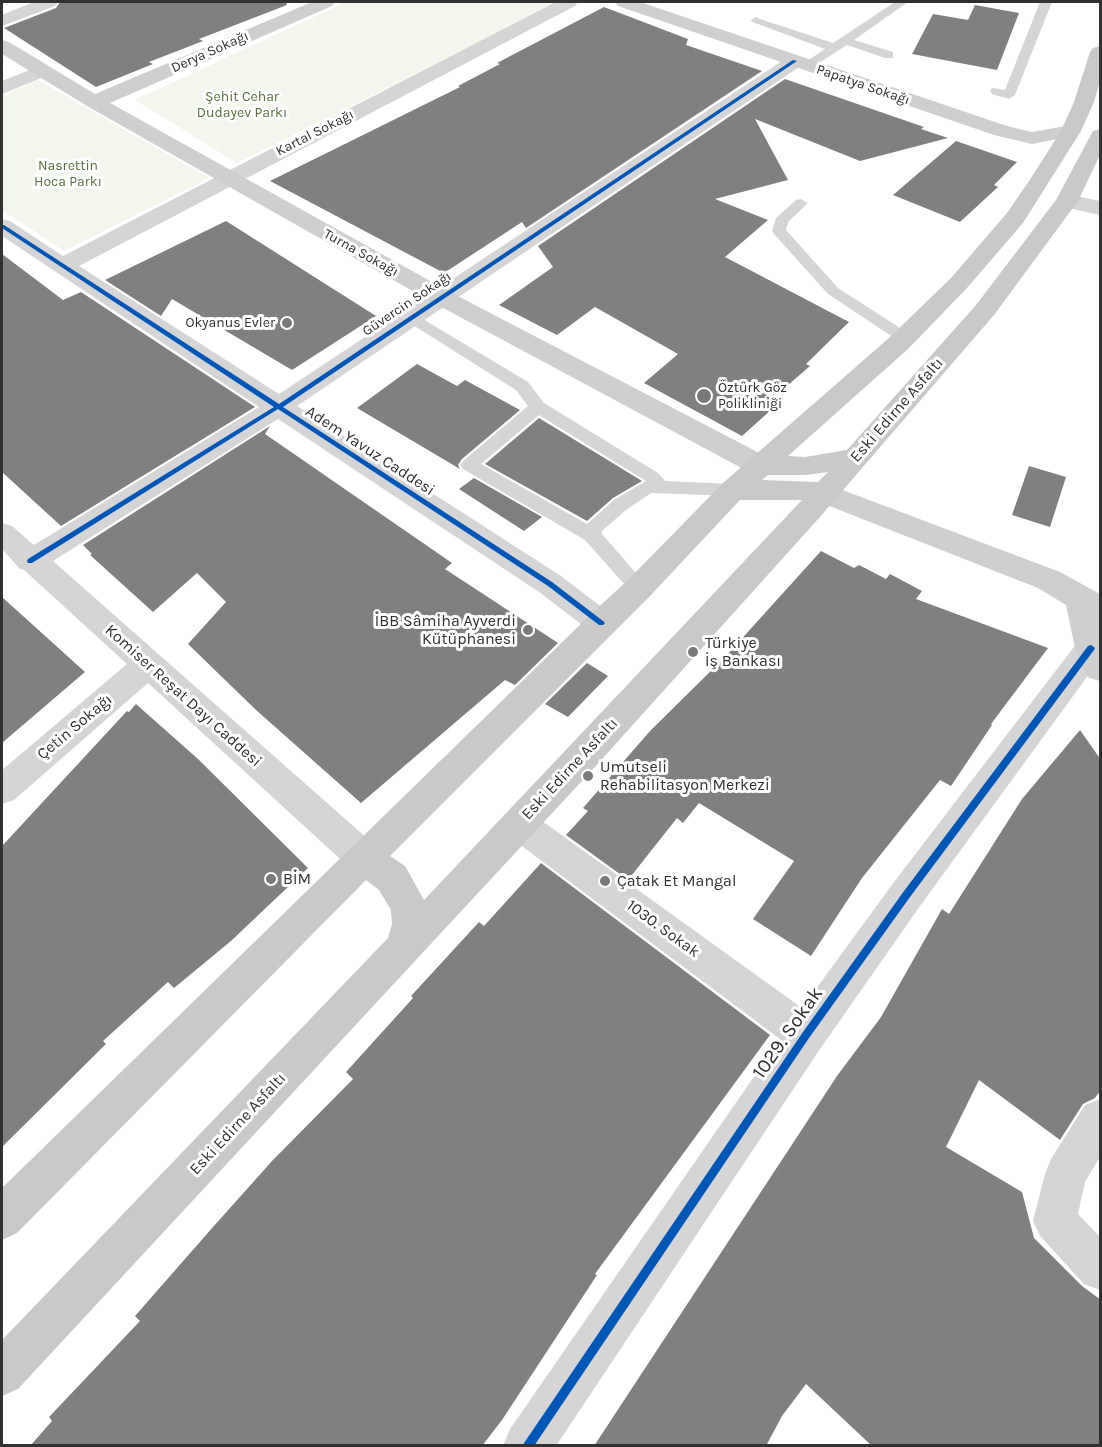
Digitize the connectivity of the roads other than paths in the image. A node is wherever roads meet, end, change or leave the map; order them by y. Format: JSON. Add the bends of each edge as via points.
{"nodes":[{"id":1,"x":49,"y":2,"type":"edge"},
{"id":2,"x":326,"y":2,"type":"edge"},
{"id":3,"x":569,"y":2,"type":"edge"},
{"id":4,"x":624,"y":2,"type":"edge"},
{"id":5,"x":902,"y":2,"type":"edge"},
{"id":6,"x":1046,"y":2,"type":"edge"},
{"id":7,"x":2,"y":21,"type":"edge"},
{"id":8,"x":756,"y":21,"type":"dead end"},
{"id":9,"x":840,"y":44,"type":"junction"},
{"id":10,"x":2,"y":46,"type":"edge"},
{"id":11,"x":1101,"y":52,"type":"edge"},
{"id":12,"x":889,"y":55,"type":"dead end"},
{"id":13,"x":801,"y":64,"type":"junction"},
{"id":14,"x":42,"y":71,"type":"junction"},
{"id":15,"x":2,"y":88,"type":"edge"},
{"id":16,"x":996,"y":91,"type":"dead end"},
{"id":17,"x":94,"y":102,"type":"junction"},
{"id":18,"x":1071,"y":131,"type":"junction"},
{"id":19,"x":1101,"y":135,"type":"edge"},
{"id":20,"x":229,"y":178,"type":"junction"},
{"id":21,"x":1067,"y":201,"type":"junction"},
{"id":22,"x":801,"y":203,"type":"dead end"},
{"id":23,"x":1101,"y":208,"type":"edge"},
{"id":24,"x":2,"y":226,"type":"edge"},
{"id":25,"x":61,"y":266,"type":"junction"},
{"id":26,"x":441,"y":297,"type":"junction"},
{"id":27,"x":411,"y":317,"type":"junction"},
{"id":28,"x":905,"y":338,"type":"junction"},
{"id":29,"x":278,"y":406,"type":"junction"},
{"id":30,"x":538,"y":407,"type":"junction"},
{"id":31,"x":854,"y":458,"type":"junction"},
{"id":32,"x":759,"y":465,"type":"junction"},
{"id":33,"x":661,"y":488,"type":"junction"},
{"id":34,"x":733,"y":490,"type":"junction"},
{"id":35,"x":817,"y":502,"type":"junction"},
{"id":36,"x":2,"y":533,"type":"edge"},
{"id":37,"x":592,"y":535,"type":"junction"},
{"id":38,"x":30,"y":561,"type":"junction"},
{"id":39,"x":639,"y":588,"type":"junction"},
{"id":40,"x":1090,"y":602,"type":"edge"},
{"id":41,"x":601,"y":623,"type":"junction"},
{"id":42,"x":1096,"y":658,"type":"edge"},
{"id":43,"x":149,"y":664,"type":"junction"},
{"id":44,"x":2,"y":790,"type":"edge"},
{"id":45,"x":519,"y":824,"type":"junction"},
{"id":46,"x":364,"y":858,"type":"junction"},
{"id":47,"x":404,"y":946,"type":"junction"},
{"id":48,"x":806,"y":1035,"type":"junction"},
{"id":49,"x":1101,"y":1120,"type":"edge"},
{"id":50,"x":2,"y":1218,"type":"edge"},
{"id":51,"x":1101,"y":1268,"type":"edge"},
{"id":52,"x":2,"y":1373,"type":"edge"},
{"id":53,"x":527,"y":1446,"type":"edge"}],
"edges":[{"from":1,"to":7,"type":"street"},
{"from":2,"to":17,"type":"main road","name":"Derya Sokağı"},
{"from":3,"to":20,"type":"street","name":"Kartal Sokağı"},
{"from":4,"to":13,"type":"main road","name":"Papatya Sokağı"},
{"from":5,"to":9,"type":"lane"},
{"from":6,"to":16,"type":"lane","via":[[1009,95]]},
{"from":8,"to":9,"type":"lane"},
{"from":9,"to":12,"type":"lane"},
{"from":9,"to":13,"type":"lane"},
{"from":10,"to":14,"type":"main road","name":"Turna Sokağı"},
{"from":11,"to":18,"type":"main road"},
{"from":13,"to":18,"type":"main road","name":"Papatya Sokağı","via":[[1017,135],[1032,138]]},
{"from":13,"to":26,"type":"street","name":"Güvercin Sokağı"},
{"from":14,"to":15,"type":"street"},
{"from":14,"to":17,"type":"main road","name":"Turna Sokağı"},
{"from":17,"to":20,"type":"main road","name":"Turna Sokağı"},
{"from":18,"to":28,"type":"main road","via":[[1015,218]]},
{"from":19,"to":21,"type":"main road","name":"Eski Edirne Asfaltı"},
{"from":20,"to":25,"type":"street","name":"Kartal Sokağı"},
{"from":20,"to":26,"type":"main road","name":"Turna Sokağı"},
{"from":21,"to":23,"type":"street"},
{"from":21,"to":31,"type":"main road","name":"Eski Edirne Asfaltı","via":[[985,310]]},
{"from":22,"to":28,"type":"lane","via":[[781,221],[779,231],[833,291]]},
{"from":24,"to":25,"type":"street","name":"Adem Yavuz Caddesi"},
{"from":25,"to":29,"type":"street","name":"Adem Yavuz Caddesi"},
{"from":26,"to":27,"type":"street","name":"Güvercin Sokağı"},
{"from":26,"to":32,"type":"main road","name":"Turna Sokağı"},
{"from":27,"to":29,"type":"street","name":"Güvercin Sokağı"},
{"from":27,"to":30,"type":"lane","via":[[522,387]]},
{"from":28,"to":32,"type":"main road"},
{"from":29,"to":38,"type":"street","name":"Güvercin Sokağı"},
{"from":29,"to":41,"type":"street","name":"Adem Yavuz Caddesi","via":[[550,584]]},
{"from":30,"to":33,"type":"lane","via":[[652,477]]},
{"from":30,"to":37,"type":"lane","via":[[469,465]]},
{"from":31,"to":32,"type":"main road","via":[[805,466]]},
{"from":31,"to":35,"type":"main road","name":"Eski Edirne Asfaltı"},
{"from":32,"to":34,"type":"main road"},
{"from":33,"to":34,"type":"lane"},
{"from":33,"to":37,"type":"lane","via":[[648,487],[636,493],[602,520]]},
{"from":34,"to":35,"type":"main road","via":[[801,490]]},
{"from":34,"to":39,"type":"main road"},
{"from":35,"to":40,"type":"main road","via":[[954,566],[1049,597]]},
{"from":35,"to":45,"type":"main road","name":"Eski Edirne Asfaltı"},
{"from":36,"to":38,"type":"street","name":"Komiser Reşat Dayı Caddesi"},
{"from":37,"to":39,"type":"lane"},
{"from":38,"to":43,"type":"street","name":"Komiser Reşat Dayı Caddesi"},
{"from":39,"to":41,"type":"main road"},
{"from":40,"to":42,"type":"main road"},
{"from":41,"to":46,"type":"main road"},
{"from":42,"to":48,"type":"street","name":"1029. Sokak","via":[[907,894]]},
{"from":43,"to":44,"type":"street","name":"Çetin Sokağı"},
{"from":43,"to":46,"type":"street","name":"Komiser Reşat Dayı Caddesi"},
{"from":45,"to":47,"type":"main road","name":"Eski Edirne Asfaltı"},
{"from":45,"to":48,"type":"street","name":"1030. Sokak"},
{"from":46,"to":47,"type":"main road","via":[[392,878],[409,907],[411,924]]},
{"from":46,"to":50,"type":"main road"},
{"from":47,"to":52,"type":"main road","name":"Eski Edirne Asfaltı"},
{"from":48,"to":53,"type":"street","name":"1029. Sokak"},
{"from":49,"to":51,"type":"street","via":[[1066,1174],[1055,1221]]}]}
